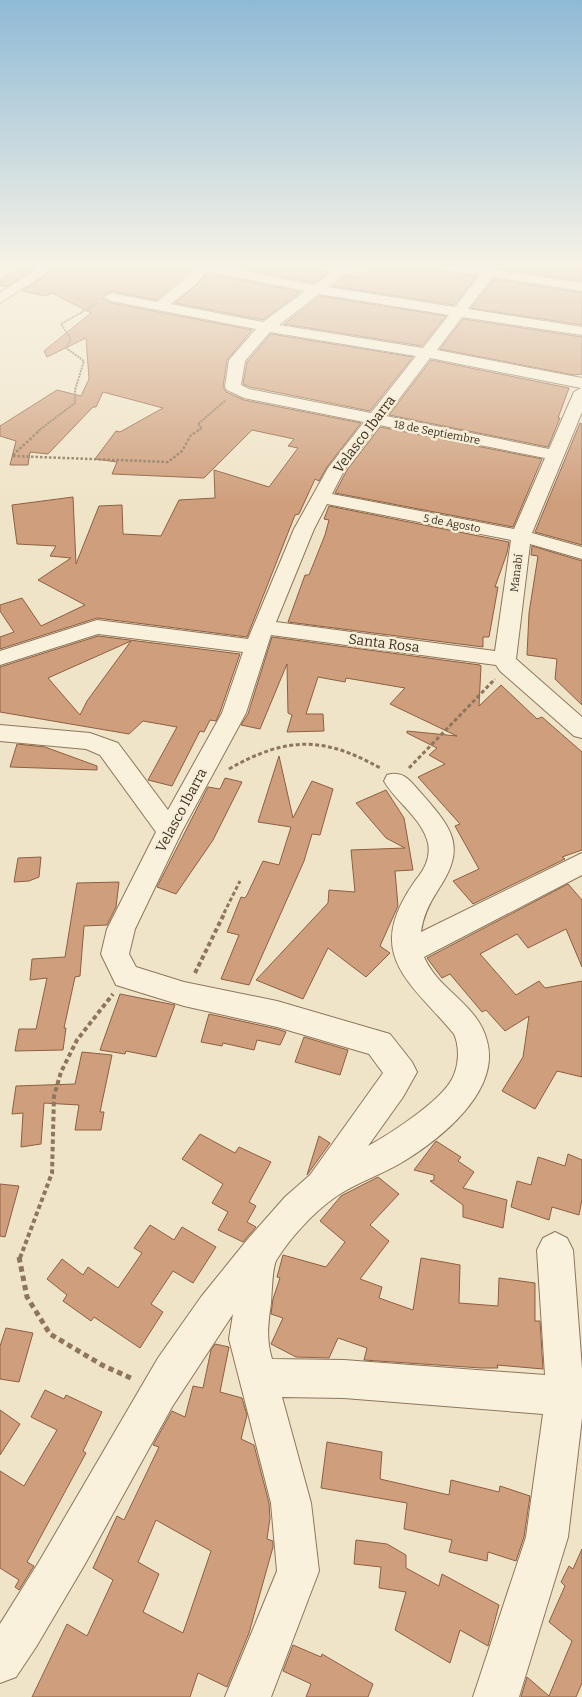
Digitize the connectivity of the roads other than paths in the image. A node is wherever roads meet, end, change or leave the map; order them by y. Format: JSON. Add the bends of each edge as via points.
{"nodes":[{"id":1,"x":251,"y":344,"type":"edge"},
{"id":2,"x":370,"y":344,"type":"edge"},
{"id":3,"x":434,"y":344,"type":"edge"},
{"id":4,"x":427,"y":353,"type":"junction"},
{"id":5,"x":582,"y":383,"type":"edge"},
{"id":6,"x":582,"y":392,"type":"edge"},
{"id":7,"x":374,"y":420,"type":"junction"},
{"id":8,"x":554,"y":455,"type":"junction"},
{"id":9,"x":321,"y":497,"type":"junction"},
{"id":10,"x":520,"y":536,"type":"junction"},
{"id":11,"x":582,"y":553,"type":"edge"},
{"id":12,"x":259,"y":637,"type":"junction"},
{"id":13,"x":0,"y":658,"type":"edge"},
{"id":14,"x":506,"y":662,"type":"junction"},
{"id":15,"x":582,"y":730,"type":"edge"},
{"id":16,"x":0,"y":733,"type":"edge"},
{"id":17,"x":396,"y":780,"type":"road end"},
{"id":18,"x":169,"y":831,"type":"junction"},
{"id":19,"x":582,"y":863,"type":"edge"},
{"id":20,"x":408,"y":952,"type":"junction"},
{"id":21,"x":321,"y":1188,"type":"junction"},
{"id":22,"x":555,"y":1250,"type":"dead end"},
{"id":23,"x":259,"y":1252,"type":"junction"},
{"id":24,"x":258,"y":1378,"type":"junction"},
{"id":25,"x":573,"y":1397,"type":"edge"},
{"id":26,"x":0,"y":1661,"type":"edge"},
{"id":27,"x":248,"y":1697,"type":"edge"},
{"id":28,"x":496,"y":1697,"type":"edge"}],
"edges":[{"from":1,"to":7,"type":"street","name":"18 de Septiembre","via":[[237,360],[233,387],[244,393]]},
{"from":2,"to":4,"type":"street"},
{"from":3,"to":4,"type":"street","name":"Velasco Ibarra"},
{"from":4,"to":5,"type":"street"},
{"from":4,"to":7,"type":"street","name":"Velasco Ibarra"},
{"from":6,"to":8,"type":"street","name":"Manabí"},
{"from":7,"to":8,"type":"street","name":"18 de Septiembre"},
{"from":7,"to":9,"type":"street","name":"Velasco Ibarra","via":[[336,468]]},
{"from":8,"to":10,"type":"street","name":"Manabí"},
{"from":9,"to":10,"type":"street","name":"5 de Agosto"},
{"from":9,"to":12,"type":"street","name":"Velasco Ibarra","via":[[304,529]]},
{"from":10,"to":11,"type":"street","name":"5 de Agosto"},
{"from":10,"to":14,"type":"street","name":"Manabí"},
{"from":12,"to":13,"type":"street","name":"Santa Rosa","via":[[97,627]]},
{"from":12,"to":14,"type":"street","name":"Santa Rosa"},
{"from":12,"to":18,"type":"street","name":"Velasco Ibarra","via":[[234,713]]},
{"from":14,"to":15,"type":"street"},
{"from":16,"to":18,"type":"street","via":[[90,741],[109,749]]},
{"from":17,"to":20,"type":"street","via":[[435,830],[443,850],[437,868],[410,910],[406,930]]},
{"from":18,"to":21,"type":"street","name":"Velasco Ibarra","via":[[121,929],[115,954],[126,976],[184,994],[277,1014],[379,1043],[401,1072],[380,1106],[340,1155]]},
{"from":19,"to":20,"type":"street"},
{"from":20,"to":21,"type":"street","via":[[417,974],[468,1028],[475,1043],[466,1086],[452,1104],[391,1151]]},
{"from":21,"to":23,"type":"street"},
{"from":22,"to":25,"type":"street"},
{"from":23,"to":24,"type":"street","via":[[248,1339]]},
{"from":23,"to":26,"type":"street","via":[[212,1310],[159,1391],[53,1580]]},
{"from":24,"to":25,"type":"street","via":[[344,1379]]},
{"from":24,"to":27,"type":"street","via":[[291,1503],[298,1571]]},
{"from":25,"to":28,"type":"street","via":[[547,1537]]}]}
